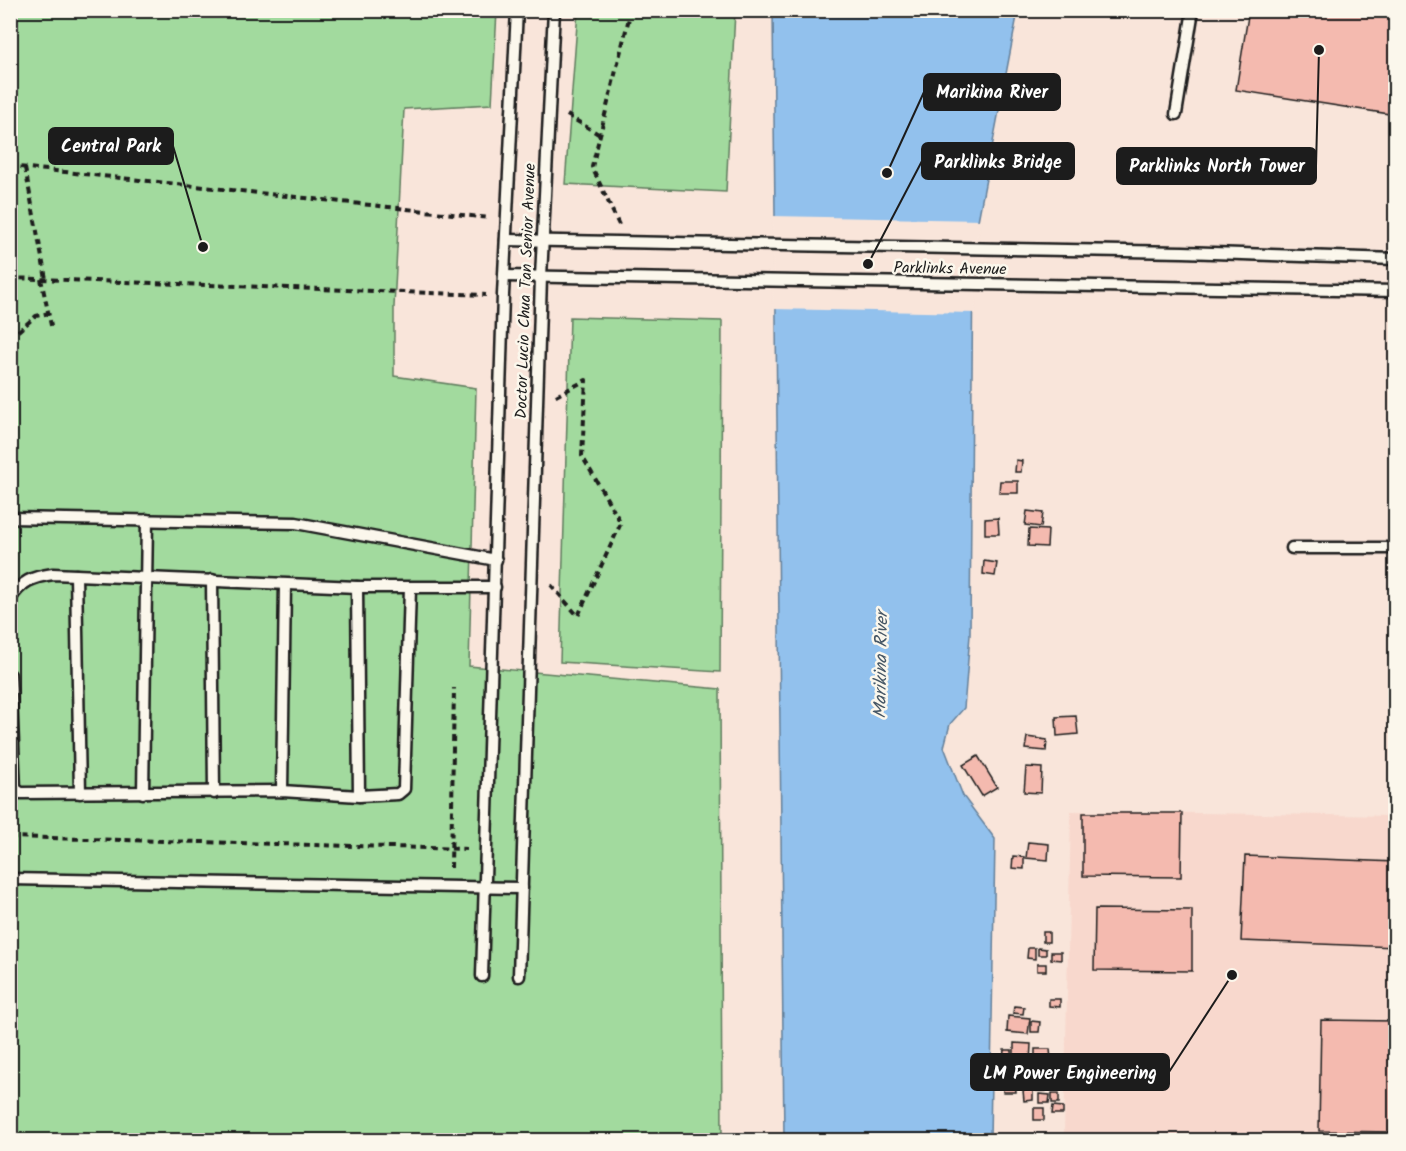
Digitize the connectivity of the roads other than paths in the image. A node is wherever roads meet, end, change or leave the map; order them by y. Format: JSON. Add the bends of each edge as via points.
{"nodes":[{"id":1,"x":517,"y":10,"type":"edge"},
{"id":2,"x":554,"y":10,"type":"edge"},
{"id":3,"x":1193,"y":10,"type":"edge"},
{"id":4,"x":1176,"y":114,"type":"dead end"},
{"id":5,"x":506,"y":240,"type":"junction"},
{"id":6,"x":542,"y":241,"type":"junction"},
{"id":7,"x":1395,"y":259,"type":"edge"},
{"id":8,"x":504,"y":276,"type":"junction"},
{"id":9,"x":541,"y":277,"type":"junction"},
{"id":10,"x":1395,"y":291,"type":"edge"},
{"id":11,"x":10,"y":518,"type":"edge"},
{"id":12,"x":147,"y":520,"type":"junction"},
{"id":13,"x":1292,"y":548,"type":"dead end"},
{"id":14,"x":1395,"y":548,"type":"edge"},
{"id":15,"x":496,"y":560,"type":"junction"},
{"id":16,"x":76,"y":575,"type":"junction"},
{"id":17,"x":145,"y":578,"type":"junction"},
{"id":18,"x":212,"y":580,"type":"junction"},
{"id":19,"x":285,"y":585,"type":"junction"},
{"id":20,"x":357,"y":587,"type":"junction"},
{"id":21,"x":495,"y":587,"type":"junction"},
{"id":22,"x":410,"y":588,"type":"junction"},
{"id":23,"x":10,"y":598,"type":"edge"},
{"id":24,"x":10,"y":675,"type":"edge"},
{"id":25,"x":282,"y":791,"type":"junction"},
{"id":26,"x":80,"y":793,"type":"junction"},
{"id":27,"x":143,"y":793,"type":"junction"},
{"id":28,"x":213,"y":793,"type":"junction"},
{"id":29,"x":359,"y":796,"type":"junction"},
{"id":30,"x":10,"y":879,"type":"edge"},
{"id":31,"x":484,"y":888,"type":"junction"},
{"id":32,"x":522,"y":888,"type":"junction"},
{"id":33,"x":482,"y":976,"type":"dead end"},
{"id":34,"x":519,"y":976,"type":"dead end"}],
"edges":[{"from":1,"to":5,"type":"lane","name":"Doctor Lucio Chua Tan Senior Avenue"},
{"from":2,"to":6,"type":"lane","name":"Doctor Lucio Chua Tan Senior Avenue"},
{"from":3,"to":4,"type":"lane"},
{"from":5,"to":6,"type":"lane","name":"Parklinks Avenue"},
{"from":5,"to":8,"type":"lane","name":"Doctor Lucio Chua Tan Senior Avenue"},
{"from":6,"to":7,"type":"lane","name":"Parklinks Avenue"},
{"from":6,"to":9,"type":"lane","name":"Doctor Lucio Chua Tan Senior Avenue"},
{"from":8,"to":9,"type":"lane","name":"Parklinks Avenue"},
{"from":8,"to":15,"type":"lane","name":"Doctor Lucio Chua Tan Senior Avenue"},
{"from":9,"to":10,"type":"lane","name":"Parklinks Avenue"},
{"from":9,"to":32,"type":"lane","name":"Doctor Lucio Chua Tan Senior Avenue"},
{"from":11,"to":12,"type":"lane"},
{"from":12,"to":15,"type":"lane","via":[[296,523]]},
{"from":12,"to":17,"type":"lane"},
{"from":13,"to":14,"type":"lane"},
{"from":15,"to":21,"type":"lane","name":"Doctor Lucio Chua Tan Senior Avenue"},
{"from":16,"to":17,"type":"lane"},
{"from":16,"to":23,"type":"lane","via":[[33,577],[21,583]]},
{"from":16,"to":26,"type":"lane"},
{"from":17,"to":18,"type":"lane"},
{"from":17,"to":27,"type":"lane"},
{"from":18,"to":19,"type":"lane"},
{"from":18,"to":28,"type":"lane"},
{"from":19,"to":20,"type":"lane"},
{"from":19,"to":25,"type":"lane"},
{"from":20,"to":22,"type":"lane"},
{"from":20,"to":29,"type":"lane"},
{"from":21,"to":22,"type":"lane"},
{"from":21,"to":31,"type":"lane","name":"Doctor Lucio Chua Tan Senior Avenue"},
{"from":22,"to":29,"type":"lane","via":[[404,789],[398,794]]},
{"from":24,"to":26,"type":"lane","via":[[15,789],[21,793]]},
{"from":25,"to":28,"type":"lane"},
{"from":25,"to":29,"type":"lane"},
{"from":26,"to":27,"type":"lane"},
{"from":27,"to":28,"type":"lane"},
{"from":30,"to":31,"type":"lane"},
{"from":31,"to":32,"type":"lane"},
{"from":31,"to":33,"type":"lane","name":"Doctor Lucio Chua Tan Senior Avenue"},
{"from":32,"to":34,"type":"lane","name":"Doctor Lucio Chua Tan Senior Avenue"}]}
